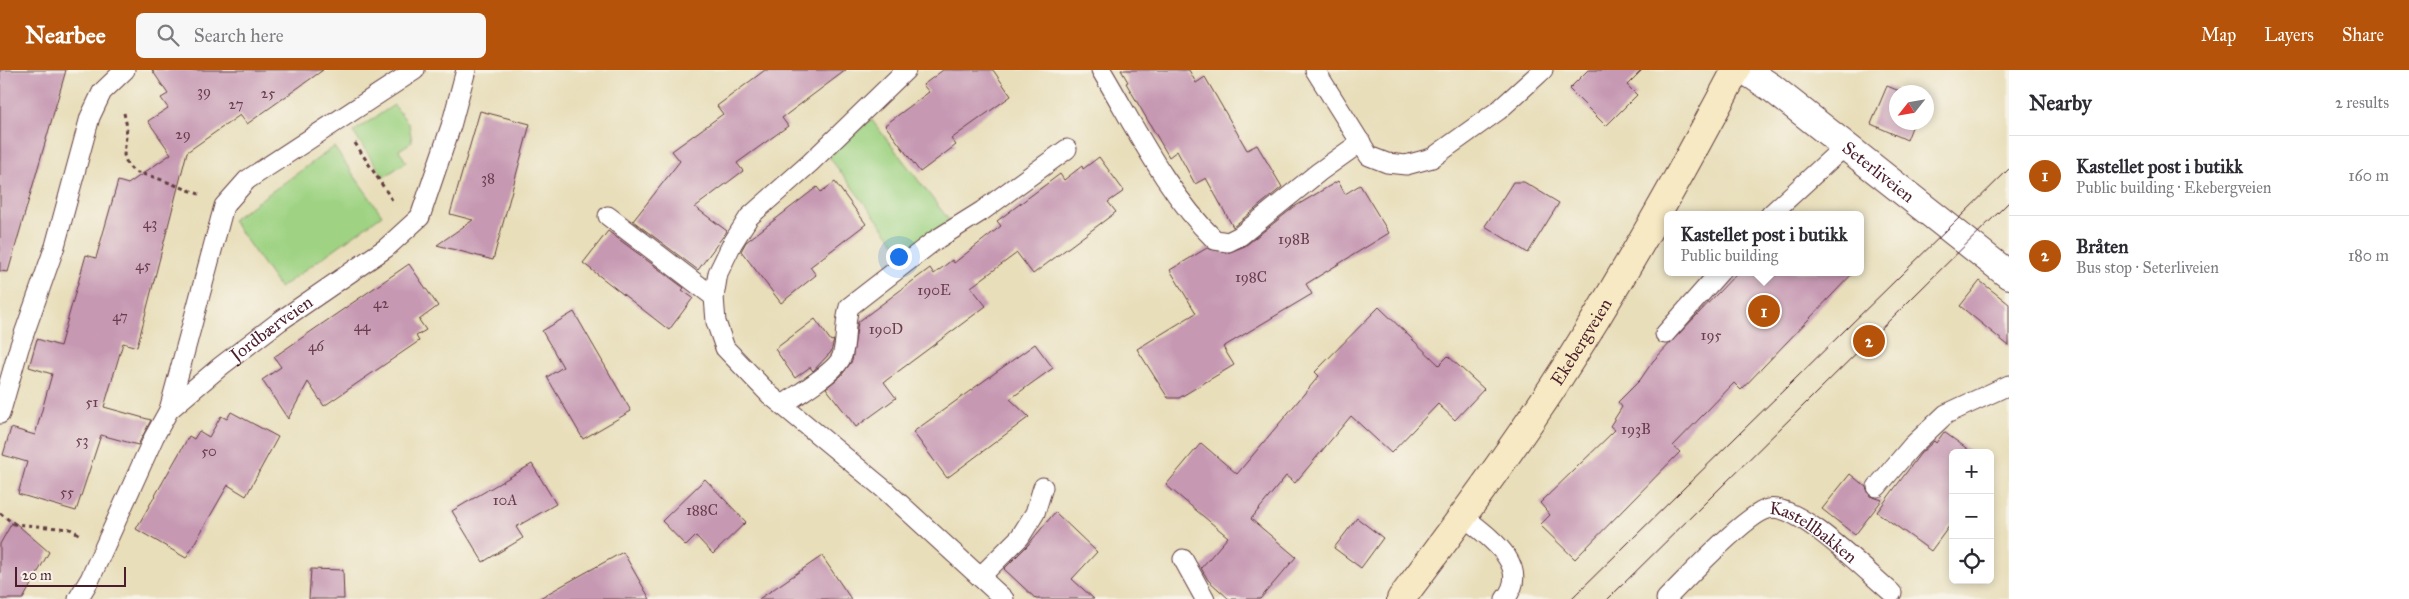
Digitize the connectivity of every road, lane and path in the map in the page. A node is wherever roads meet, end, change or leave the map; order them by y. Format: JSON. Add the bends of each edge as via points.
{"nodes":[{"id":1,"x":126,"y":70,"type":"edge"},
{"id":2,"x":415,"y":70,"type":"edge"},
{"id":3,"x":466,"y":70,"type":"edge"},
{"id":4,"x":906,"y":70,"type":"edge"},
{"id":5,"x":1101,"y":70,"type":"edge"},
{"id":6,"x":1315,"y":70,"type":"edge"},
{"id":7,"x":1543,"y":70,"type":"edge"},
{"id":8,"x":1736,"y":70,"type":"edge"},
{"id":9,"x":1745,"y":70,"type":"edge"},
{"id":10,"x":108,"y":87,"type":"junction"},
{"id":11,"x":341,"y":120,"type":"junction"},
{"id":12,"x":1361,"y":142,"type":"junction"},
{"id":13,"x":1845,"y":146,"type":"junction"},
{"id":14,"x":1067,"y":149,"type":"dead end"},
{"id":15,"x":224,"y":206,"type":"junction"},
{"id":16,"x":396,"y":206,"type":"dead end"},
{"id":17,"x":1774,"y":211,"type":"edge"},
{"id":18,"x":608,"y":216,"type":"dead end"},
{"id":19,"x":2009,"y":275,"type":"edge"},
{"id":20,"x":1716,"y":276,"type":"edge"},
{"id":21,"x":714,"y":297,"type":"junction"},
{"id":22,"x":1665,"y":334,"type":"dead end"},
{"id":23,"x":2009,"y":385,"type":"edge"},
{"id":24,"x":783,"y":405,"type":"junction"},
{"id":25,"x":169,"y":410,"type":"junction"},
{"id":26,"x":0,"y":414,"type":"edge"},
{"id":27,"x":1043,"y":487,"type":"dead end"},
{"id":28,"x":1877,"y":487,"type":"dead end"},
{"id":29,"x":0,"y":513,"type":"edge"},
{"id":30,"x":1463,"y":516,"type":"junction"},
{"id":31,"x":105,"y":546,"type":"junction"},
{"id":32,"x":1184,"y":559,"type":"dead end"},
{"id":33,"x":980,"y":577,"type":"junction"},
{"id":34,"x":1892,"y":593,"type":"dead end"},
{"id":35,"x":78,"y":599,"type":"edge"},
{"id":36,"x":1004,"y":599,"type":"edge"},
{"id":37,"x":1205,"y":599,"type":"edge"},
{"id":38,"x":1401,"y":599,"type":"edge"},
{"id":39,"x":1506,"y":599,"type":"edge"},
{"id":40,"x":1666,"y":599,"type":"edge"}],
"edges":[{"from":1,"to":10,"type":"lane"},
{"from":2,"to":11,"type":"lane"},
{"from":3,"to":25,"type":"lane","name":"Jordbærveien","via":[[420,218],[386,248],[221,366]]},
{"from":4,"to":21,"type":"lane","via":[[750,217],[718,273]]},
{"from":5,"to":12,"type":"lane","via":[[1159,166],[1215,240],[1228,242],[1240,236],[1318,172]]},
{"from":6,"to":12,"type":"lane"},
{"from":7,"to":12,"type":"lane","via":[[1499,110],[1432,158],[1406,165],[1387,163],[1369,156]]},
{"from":8,"to":30,"type":"main road","name":"Ekebergveien","via":[[1597,318]]},
{"from":9,"to":13,"type":"street","name":"Seterliveien"},
{"from":10,"to":15,"type":"path","via":[[125,114],[124,155],[134,172],[163,180]]},
{"from":10,"to":26,"type":"lane","via":[[90,116],[55,246]]},
{"from":11,"to":15,"type":"lane","via":[[247,180]]},
{"from":11,"to":16,"type":"path"},
{"from":13,"to":17,"type":"lane"},
{"from":13,"to":19,"type":"street","name":"Seterliveien"},
{"from":14,"to":24,"type":"lane","via":[[982,211],[934,241],[850,306],[844,322],[842,356],[834,368]]},
{"from":15,"to":25,"type":"lane"},
{"from":18,"to":21,"type":"lane"},
{"from":20,"to":22,"type":"lane"},
{"from":21,"to":24,"type":"lane","via":[[716,322],[725,348]]},
{"from":23,"to":28,"type":"lane","via":[[1946,414],[1912,446]]},
{"from":24,"to":33,"type":"lane","via":[[885,490]]},
{"from":25,"to":31,"type":"lane","name":"Jordbærveien"},
{"from":27,"to":33,"type":"lane","via":[[1035,513],[1020,537]]},
{"from":29,"to":31,"type":"path","via":[[14,524],[70,529]]},
{"from":30,"to":38,"type":"main road","name":"Ekebergveien"},
{"from":30,"to":39,"type":"lane","via":[[1494,541],[1512,564],[1513,578]]},
{"from":31,"to":35,"type":"lane","name":"Jordbærveien"},
{"from":32,"to":37,"type":"lane"},
{"from":33,"to":36,"type":"lane"},
{"from":34,"to":40,"type":"lane","name":"Kastellbakken","via":[[1807,522],[1785,510],[1768,508],[1728,539]]}]}
